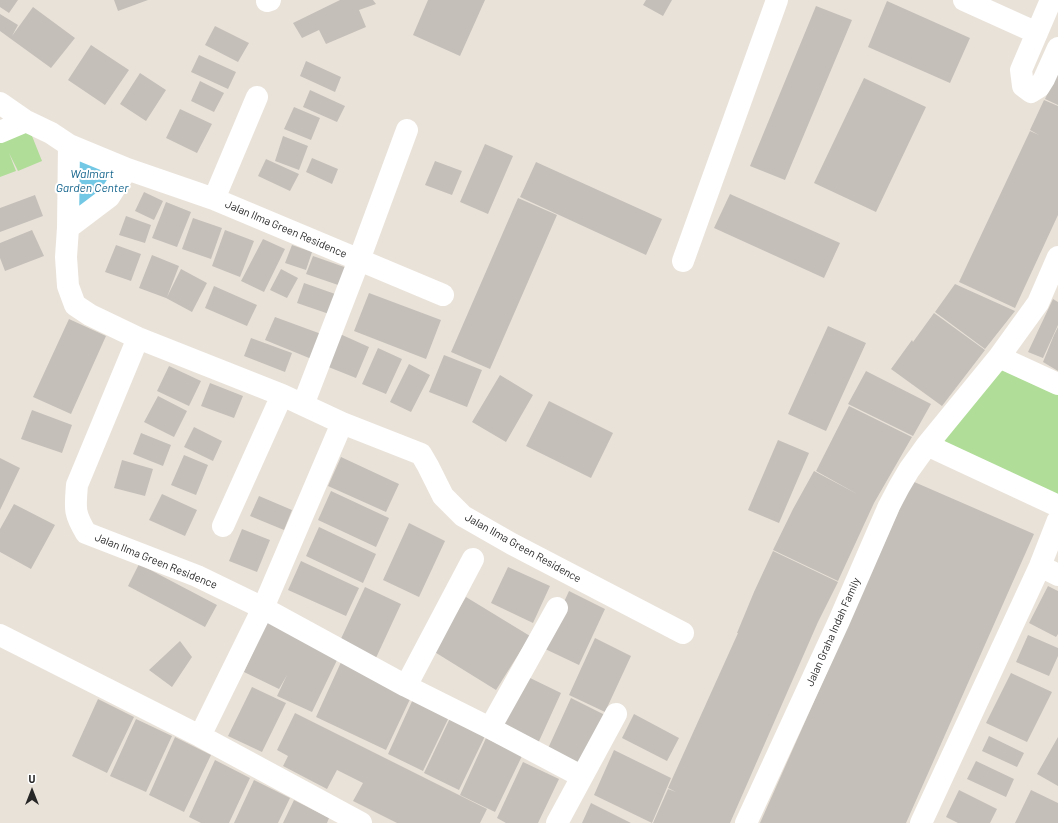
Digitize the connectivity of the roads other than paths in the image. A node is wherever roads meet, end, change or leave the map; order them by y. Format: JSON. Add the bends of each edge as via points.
{"nodes":[{"id":1,"x":777,"y":0,"type":"edge"},
{"id":2,"x":964,"y":0,"type":"edge"},
{"id":3,"x":1051,"y":0,"type":"edge"},
{"id":4,"x":1037,"y":33,"type":"junction"},
{"id":5,"x":1058,"y":48,"type":"edge"},
{"id":6,"x":257,"y":97,"type":"dead end"},
{"id":7,"x":0,"y":103,"type":"edge"},
{"id":8,"x":26,"y":121,"type":"junction"},
{"id":9,"x":406,"y":130,"type":"dead end"},
{"id":10,"x":0,"y":132,"type":"edge"},
{"id":11,"x":69,"y":145,"type":"junction"},
{"id":12,"x":127,"y":169,"type":"junction"},
{"id":13,"x":214,"y":199,"type":"junction"},
{"id":14,"x":68,"y":228,"type":"junction"},
{"id":15,"x":1058,"y":257,"type":"edge"},
{"id":16,"x":359,"y":260,"type":"junction"},
{"id":17,"x":683,"y":261,"type":"dead end"},
{"id":18,"x":443,"y":296,"type":"dead end"},
{"id":19,"x":138,"y":338,"type":"junction"},
{"id":20,"x":999,"y":357,"type":"junction"},
{"id":21,"x":1058,"y":384,"type":"edge"},
{"id":22,"x":282,"y":395,"type":"junction"},
{"id":23,"x":303,"y":405,"type":"junction"},
{"id":24,"x":342,"y":423,"type":"junction"},
{"id":25,"x":927,"y":445,"type":"junction"},
{"id":26,"x":1058,"y":506,"type":"edge"},
{"id":27,"x":1058,"y":520,"type":"edge"},
{"id":28,"x":223,"y":526,"type":"dead end"},
{"id":29,"x":473,"y":559,"type":"dead end"},
{"id":30,"x":1049,"y":571,"type":"edge"},
{"id":31,"x":263,"y":608,"type":"junction"},
{"id":32,"x":557,"y":608,"type":"dead end"},
{"id":33,"x":683,"y":633,"type":"dead end"},
{"id":34,"x":0,"y":635,"type":"edge"},
{"id":35,"x":406,"y":686,"type":"junction"},
{"id":36,"x":616,"y":714,"type":"dead end"},
{"id":37,"x":490,"y":728,"type":"junction"},
{"id":38,"x":200,"y":736,"type":"junction"},
{"id":39,"x":582,"y":776,"type":"junction"},
{"id":40,"x":361,"y":823,"type":"edge"},
{"id":41,"x":557,"y":823,"type":"edge"},
{"id":42,"x":746,"y":823,"type":"edge"},
{"id":43,"x":921,"y":823,"type":"edge"}],
"edges":[{"from":1,"to":17,"type":"street"},
{"from":2,"to":4,"type":"street"},
{"from":3,"to":4,"type":"street"},
{"from":4,"to":5,"type":"street","via":[[1021,70],[1023,86],[1031,92],[1039,87],[1044,79]]},
{"from":6,"to":13,"type":"street","name":"Jalan Ilma Green Residence"},
{"from":7,"to":8,"type":"street","name":"Jalan Ilma Green Residence"},
{"from":8,"to":10,"type":"street"},
{"from":8,"to":11,"type":"street","name":"Jalan Ilma Green Residence"},
{"from":9,"to":16,"type":"street","name":"Jalan Ilma Green Residence"},
{"from":11,"to":12,"type":"street","name":"Jalan Ilma Green Residence"},
{"from":11,"to":14,"type":"street","name":"Jalan Ilma Green Residence"},
{"from":12,"to":13,"type":"street","name":"Jalan Ilma Green Residence"},
{"from":12,"to":14,"type":"street","via":[[109,197]]},
{"from":13,"to":16,"type":"street","name":"Jalan Ilma Green Residence"},
{"from":14,"to":19,"type":"street","name":"Jalan Ilma Green Residence","via":[[68,286],[74,305]]},
{"from":15,"to":20,"type":"street","name":"Jalan Graha Indah Family","via":[[1038,303]]},
{"from":16,"to":18,"type":"street","name":"Jalan Ilma Green Residence"},
{"from":16,"to":23,"type":"street","name":"Jalan Ilma Green Residence"},
{"from":19,"to":22,"type":"street","name":"Jalan Ilma Green Residence"},
{"from":19,"to":31,"type":"street","name":"Jalan Ilma Green Residence","via":[[77,485],[77,519],[86,533],[197,576]]},
{"from":20,"to":21,"type":"street"},
{"from":20,"to":25,"type":"street","name":"Jalan Graha Indah Family"},
{"from":22,"to":23,"type":"street","name":"Jalan Ilma Green Residence"},
{"from":22,"to":28,"type":"street"},
{"from":23,"to":24,"type":"street","name":"Jalan Ilma Green Residence"},
{"from":24,"to":31,"type":"street"},
{"from":24,"to":33,"type":"street","name":"Jalan Ilma Green Residence","via":[[421,454],[443,496],[463,516]]},
{"from":25,"to":26,"type":"street"},
{"from":25,"to":42,"type":"street","name":"Jalan Graha Indah Family","via":[[909,470],[889,506]]},
{"from":27,"to":30,"type":"street"},
{"from":29,"to":35,"type":"street"},
{"from":30,"to":43,"type":"street"},
{"from":31,"to":35,"type":"street","name":"Jalan Ilma Green Residence"},
{"from":31,"to":38,"type":"street"},
{"from":32,"to":37,"type":"street"},
{"from":34,"to":38,"type":"street"},
{"from":35,"to":37,"type":"street","name":"Jalan Ilma Green Residence"},
{"from":36,"to":39,"type":"street"},
{"from":37,"to":39,"type":"street","name":"Jalan Ilma Green Residence"},
{"from":38,"to":40,"type":"street"},
{"from":39,"to":41,"type":"street"}]}
